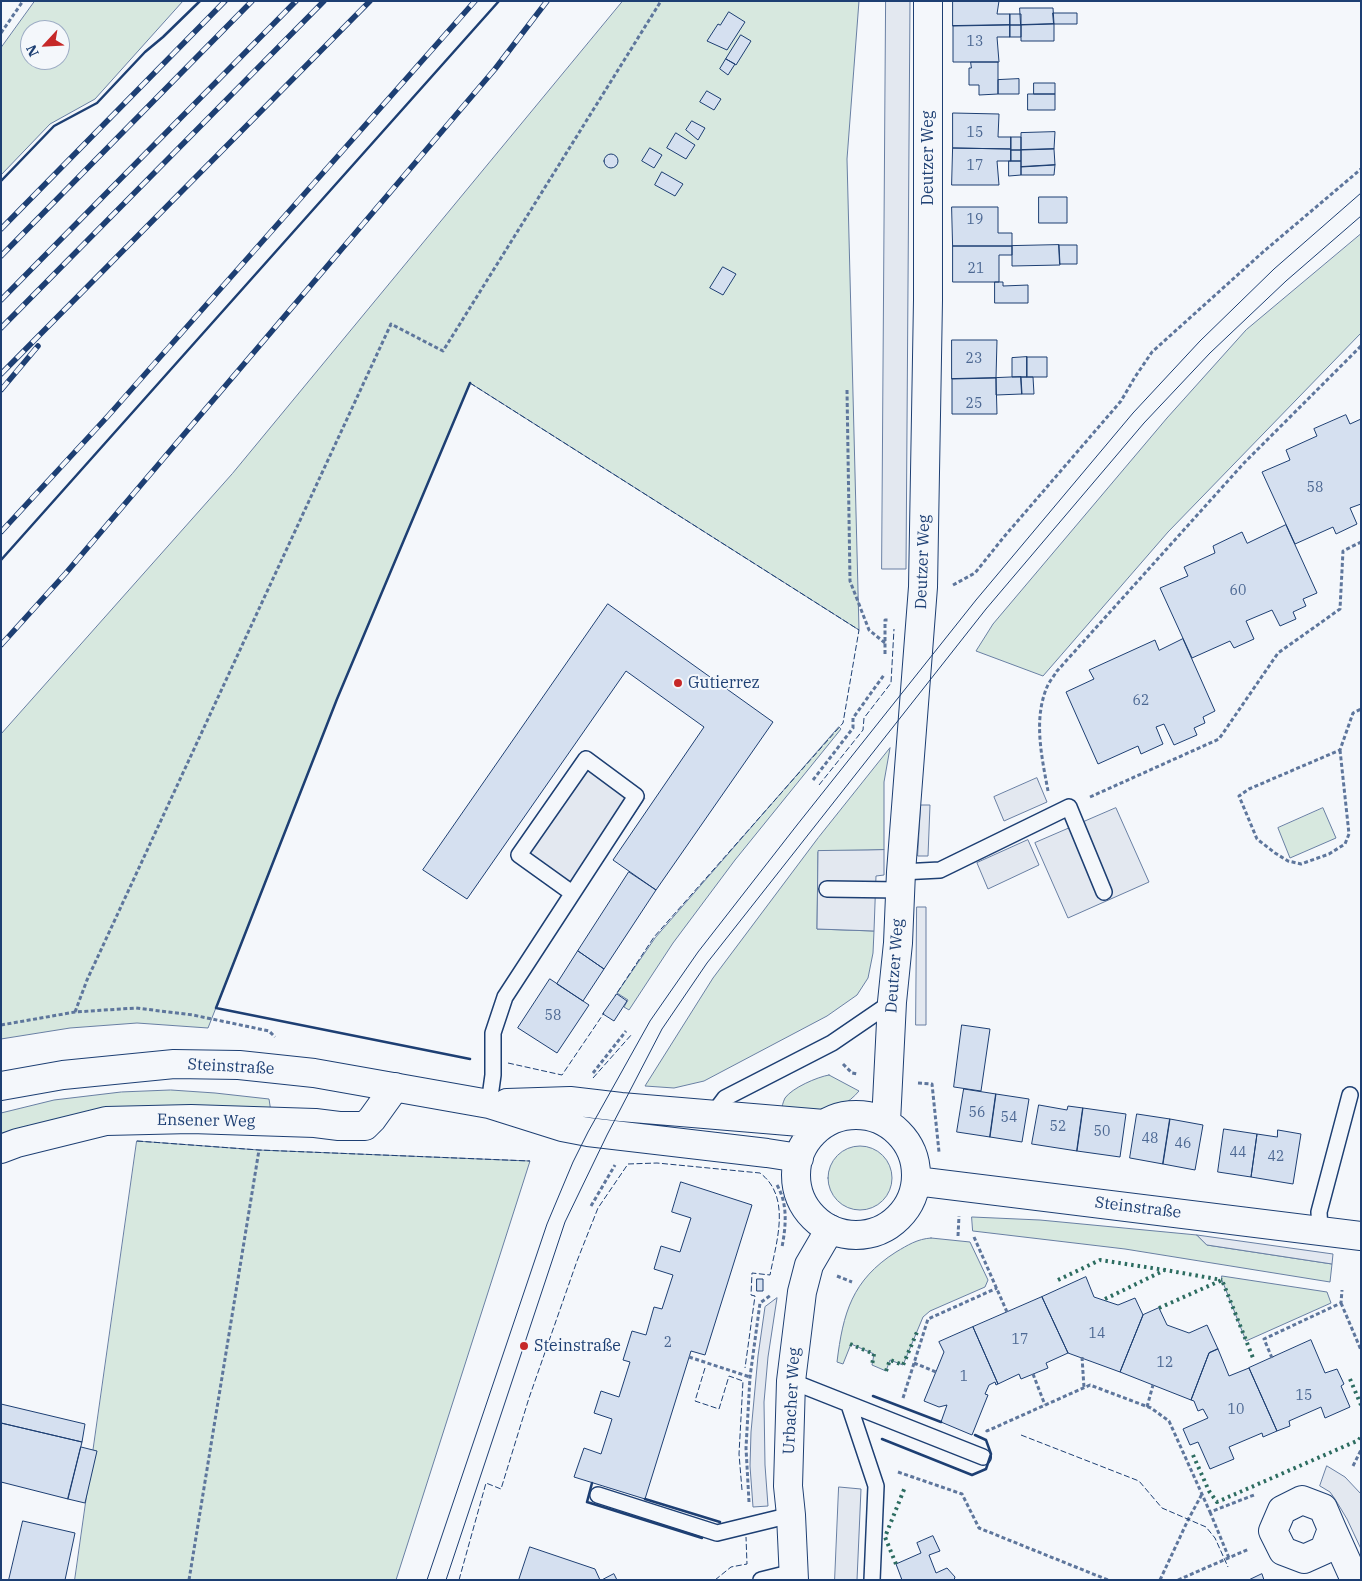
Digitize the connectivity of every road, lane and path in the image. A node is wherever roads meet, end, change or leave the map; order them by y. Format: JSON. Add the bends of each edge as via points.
{"nodes":[{"id":1,"x":23,"y":1,"type":"edge"},
{"id":2,"x":662,"y":1,"type":"edge"},
{"id":3,"x":928,"y":1,"type":"edge"},
{"id":4,"x":1,"y":33,"type":"edge"},
{"id":5,"x":1361,"y":169,"type":"edge"},
{"id":6,"x":1361,"y":346,"type":"edge"},
{"id":7,"x":847,"y":390,"type":"dead end"},
{"id":8,"x":1361,"y":542,"type":"edge"},
{"id":9,"x":922,"y":587,"type":"junction"},
{"id":10,"x":921,"y":619,"type":"junction"},
{"id":11,"x":885,"y":643,"type":"junction"},
{"id":12,"x":884,"y":660,"type":"dead end"},
{"id":13,"x":884,"y":669,"type":"dead end"},
{"id":14,"x":1361,"y":709,"type":"edge"},
{"id":15,"x":1340,"y":750,"type":"junction"},
{"id":16,"x":813,"y":780,"type":"dead end"},
{"id":17,"x":1069,"y":807,"type":"junction"},
{"id":18,"x":1052,"y":815,"type":"junction"},
{"id":19,"x":900,"y":881,"type":"junction"},
{"id":20,"x":827,"y":889,"type":"dead end"},
{"id":21,"x":1104,"y":892,"type":"dead end"},
{"id":22,"x":572,"y":894,"type":"junction"},
{"id":23,"x":892,"y":1002,"type":"junction"},
{"id":24,"x":75,"y":1012,"type":"junction"},
{"id":25,"x":1,"y":1025,"type":"edge"},
{"id":26,"x":276,"y":1037,"type":"dead end"},
{"id":27,"x":1,"y":1086,"type":"edge"},
{"id":28,"x":395,"y":1087,"type":"junction"},
{"id":29,"x":1350,"y":1095,"type":"dead end"},
{"id":30,"x":490,"y":1104,"type":"junction"},
{"id":31,"x":713,"y":1114,"type":"junction"},
{"id":32,"x":259,"y":1122,"type":"junction"},
{"id":33,"x":886,"y":1122,"type":"junction"},
{"id":34,"x":824,"y":1124,"type":"junction"},
{"id":35,"x":1,"y":1149,"type":"edge"},
{"id":36,"x":767,"y":1153,"type":"junction"},
{"id":37,"x":799,"y":1158,"type":"junction"},
{"id":38,"x":617,"y":1162,"type":"dead end"},
{"id":39,"x":916,"y":1181,"type":"junction"},
{"id":40,"x":591,"y":1206,"type":"dead end"},
{"id":41,"x":830,"y":1229,"type":"junction"},
{"id":42,"x":1320,"y":1231,"type":"junction"},
{"id":43,"x":1361,"y":1236,"type":"edge"},
{"id":44,"x":974,"y":1237,"type":"dead end"},
{"id":45,"x":809,"y":1265,"type":"junction"},
{"id":46,"x":852,"y":1282,"type":"dead end"},
{"id":47,"x":997,"y":1288,"type":"junction"},
{"id":48,"x":1342,"y":1290,"type":"dead end"},
{"id":49,"x":774,"y":1293,"type":"dead end"},
{"id":50,"x":1341,"y":1303,"type":"junction"},
{"id":51,"x":1007,"y":1312,"type":"dead end"},
{"id":52,"x":1361,"y":1350,"type":"edge"},
{"id":53,"x":689,"y":1357,"type":"dead end"},
{"id":54,"x":1082,"y":1357,"type":"dead end"},
{"id":55,"x":1272,"y":1358,"type":"dead end"},
{"id":56,"x":914,"y":1363,"type":"junction"},
{"id":57,"x":936,"y":1372,"type":"dead end"},
{"id":58,"x":1033,"y":1374,"type":"dead end"},
{"id":59,"x":750,"y":1377,"type":"junction"},
{"id":60,"x":791,"y":1381,"type":"junction"},
{"id":61,"x":1153,"y":1385,"type":"dead end"},
{"id":62,"x":1084,"y":1388,"type":"junction"},
{"id":63,"x":903,"y":1398,"type":"dead end"},
{"id":64,"x":849,"y":1405,"type":"junction"},
{"id":65,"x":1045,"y":1405,"type":"junction"},
{"id":66,"x":1147,"y":1407,"type":"junction"},
{"id":67,"x":982,"y":1428,"type":"dead end"},
{"id":68,"x":1361,"y":1450,"type":"edge"},
{"id":69,"x":983,"y":1457,"type":"dead end"},
{"id":70,"x":868,"y":1462,"type":"junction"},
{"id":71,"x":1353,"y":1466,"type":"dead end"},
{"id":72,"x":1259,"y":1493,"type":"dead end"},
{"id":73,"x":1202,"y":1494,"type":"junction"},
{"id":74,"x":598,"y":1495,"type":"dead end"},
{"id":75,"x":1210,"y":1512,"type":"junction"},
{"id":76,"x":791,"y":1515,"type":"junction"},
{"id":77,"x":751,"y":1525,"type":"junction"},
{"id":78,"x":1332,"y":1529,"type":"dead end"},
{"id":79,"x":1254,"y":1547,"type":"dead end"},
{"id":80,"x":1229,"y":1558,"type":"junction"},
{"id":81,"x":794,"y":1576,"type":"edge"},
{"id":82,"x":190,"y":1580,"type":"edge"},
{"id":83,"x":761,"y":1580,"type":"edge"},
{"id":84,"x":872,"y":1580,"type":"edge"},
{"id":85,"x":1108,"y":1580,"type":"edge"},
{"id":86,"x":1160,"y":1580,"type":"edge"},
{"id":87,"x":1178,"y":1580,"type":"edge"},
{"id":88,"x":1355,"y":1580,"type":"edge"}],
"edges":[{"from":1,"to":4,"type":"path"},
{"from":2,"to":24,"type":"path","via":[[443,351],[391,324]]},
{"from":3,"to":9,"type":"main road","name":"Deutzer Weg","via":[[928,300]]},
{"from":5,"to":9,"type":"path","via":[[1152,352],[1121,402],[975,573],[951,586]]},
{"from":6,"to":18,"type":"path","via":[[1244,462],[1057,671],[1047,687],[1040,713],[1040,750]]},
{"from":7,"to":11,"type":"path","via":[[850,581],[869,630]]},
{"from":8,"to":17,"type":"path","via":[[1343,551],[1340,609],[1278,653],[1219,739]]},
{"from":9,"to":10,"type":"main road","name":"Deutzer Weg"},
{"from":10,"to":11,"type":"path","via":[[886,620]]},
{"from":10,"to":19,"type":"main road","name":"Deutzer Weg"},
{"from":11,"to":12,"type":"path"},
{"from":13,"to":16,"type":"path","via":[[884,677],[853,718],[853,728]]},
{"from":14,"to":15,"type":"path","via":[[1353,713]]},
{"from":15,"to":15,"type":"path","via":[[1239,796],[1257,839],[1288,861],[1301,864],[1345,844],[1349,834]]},
{"from":17,"to":18,"type":"lane"},
{"from":17,"to":21,"type":"lane"},
{"from":18,"to":19,"type":"lane","via":[[940,870]]},
{"from":19,"to":20,"type":"lane"},
{"from":19,"to":23,"type":"main road","name":"Deutzer Weg"},
{"from":22,"to":22,"type":"lane","via":[[636,796],[586,759],[519,855]]},
{"from":22,"to":30,"type":"lane","via":[[505,997],[494,1033]]},
{"from":23,"to":31,"type":"lane","via":[[832,1043],[725,1098]]},
{"from":23,"to":33,"type":"main road","name":"Deutzer Weg"},
{"from":24,"to":25,"type":"path"},
{"from":24,"to":26,"type":"path","via":[[136,1008],[164,1011],[269,1031]]},
{"from":27,"to":28,"type":"main road","name":"Steinstraße","via":[[63,1074],[174,1064],[239,1065],[314,1073]]},
{"from":28,"to":30,"type":"main road","name":"Steinstraße"},
{"from":28,"to":32,"type":"main road","name":"Ensener Weg","via":[[365,1126]]},
{"from":29,"to":42,"type":"lane","via":[[1319,1212]]},
{"from":30,"to":31,"type":"main road","name":"Steinstraße","via":[[570,1101]]},
{"from":30,"to":36,"type":"main road","name":"Steinstraße","via":[[588,1132]]},
{"from":31,"to":34,"type":"main road","name":"Steinstraße"},
{"from":32,"to":35,"type":"main road","name":"Ensener Weg","via":[[106,1122]]},
{"from":32,"to":82,"type":"path","via":[[259,1150]]},
{"from":33,"to":34,"type":"main road","via":[[851,1115]]},
{"from":33,"to":39,"type":"main road","via":[[906,1141],[915,1160]]},
{"from":34,"to":37,"type":"main road","via":[[813,1133]]},
{"from":36,"to":37,"type":"main road","name":"Steinstraße"},
{"from":36,"to":45,"type":"path","via":[[762,1169],[772,1175],[781,1192],[785,1210],[780,1259]]},
{"from":37,"to":41,"type":"main road","via":[[796,1179],[801,1200],[813,1217]]},
{"from":38,"to":40,"type":"path"},
{"from":39,"to":41,"type":"main road","via":[[912,1200],[901,1216],[886,1228],[868,1234],[848,1235]]},
{"from":39,"to":42,"type":"main road","name":"Steinstraße"},
{"from":41,"to":45,"type":"main road","name":"Urbacher Weg"},
{"from":42,"to":43,"type":"main road","name":"Steinstraße"},
{"from":44,"to":47,"type":"path"},
{"from":45,"to":46,"type":"path"},
{"from":45,"to":60,"type":"main road","name":"Urbacher Weg","via":[[802,1292]]},
{"from":47,"to":51,"type":"path"},
{"from":47,"to":56,"type":"path","via":[[928,1319]]},
{"from":48,"to":50,"type":"path"},
{"from":49,"to":59,"type":"path","via":[[760,1303]]},
{"from":50,"to":52,"type":"path"},
{"from":50,"to":55,"type":"path","via":[[1264,1339]]},
{"from":53,"to":59,"type":"path"},
{"from":54,"to":62,"type":"path"},
{"from":56,"to":57,"type":"path"},
{"from":56,"to":63,"type":"path"},
{"from":58,"to":65,"type":"path"},
{"from":59,"to":77,"type":"path","via":[[746,1448]]},
{"from":60,"to":64,"type":"lane"},
{"from":60,"to":76,"type":"main road","name":"Urbacher Weg","via":[[788,1486]]},
{"from":61,"to":66,"type":"path"},
{"from":62,"to":65,"type":"path"},
{"from":62,"to":66,"type":"path","via":[[1090,1385]]},
{"from":64,"to":69,"type":"lane"},
{"from":64,"to":70,"type":"lane"},
{"from":65,"to":67,"type":"path","via":[[987,1431]]},
{"from":66,"to":73,"type":"path","via":[[1169,1421]]},
{"from":68,"to":71,"type":"path"},
{"from":70,"to":84,"type":"lane","via":[[876,1486]]},
{"from":70,"to":85,"type":"path","via":[[962,1494],[979,1528]]},
{"from":72,"to":75,"type":"path"},
{"from":73,"to":75,"type":"path"},
{"from":73,"to":86,"type":"path"},
{"from":74,"to":77,"type":"lane","via":[[717,1533]]},
{"from":75,"to":80,"type":"path"},
{"from":76,"to":77,"type":"lane"},
{"from":76,"to":81,"type":"main road","name":"Urbacher Weg"},
{"from":78,"to":88,"type":"main road"},
{"from":79,"to":80,"type":"path"},
{"from":80,"to":87,"type":"path"},
{"from":81,"to":83,"type":"lane"}]}
